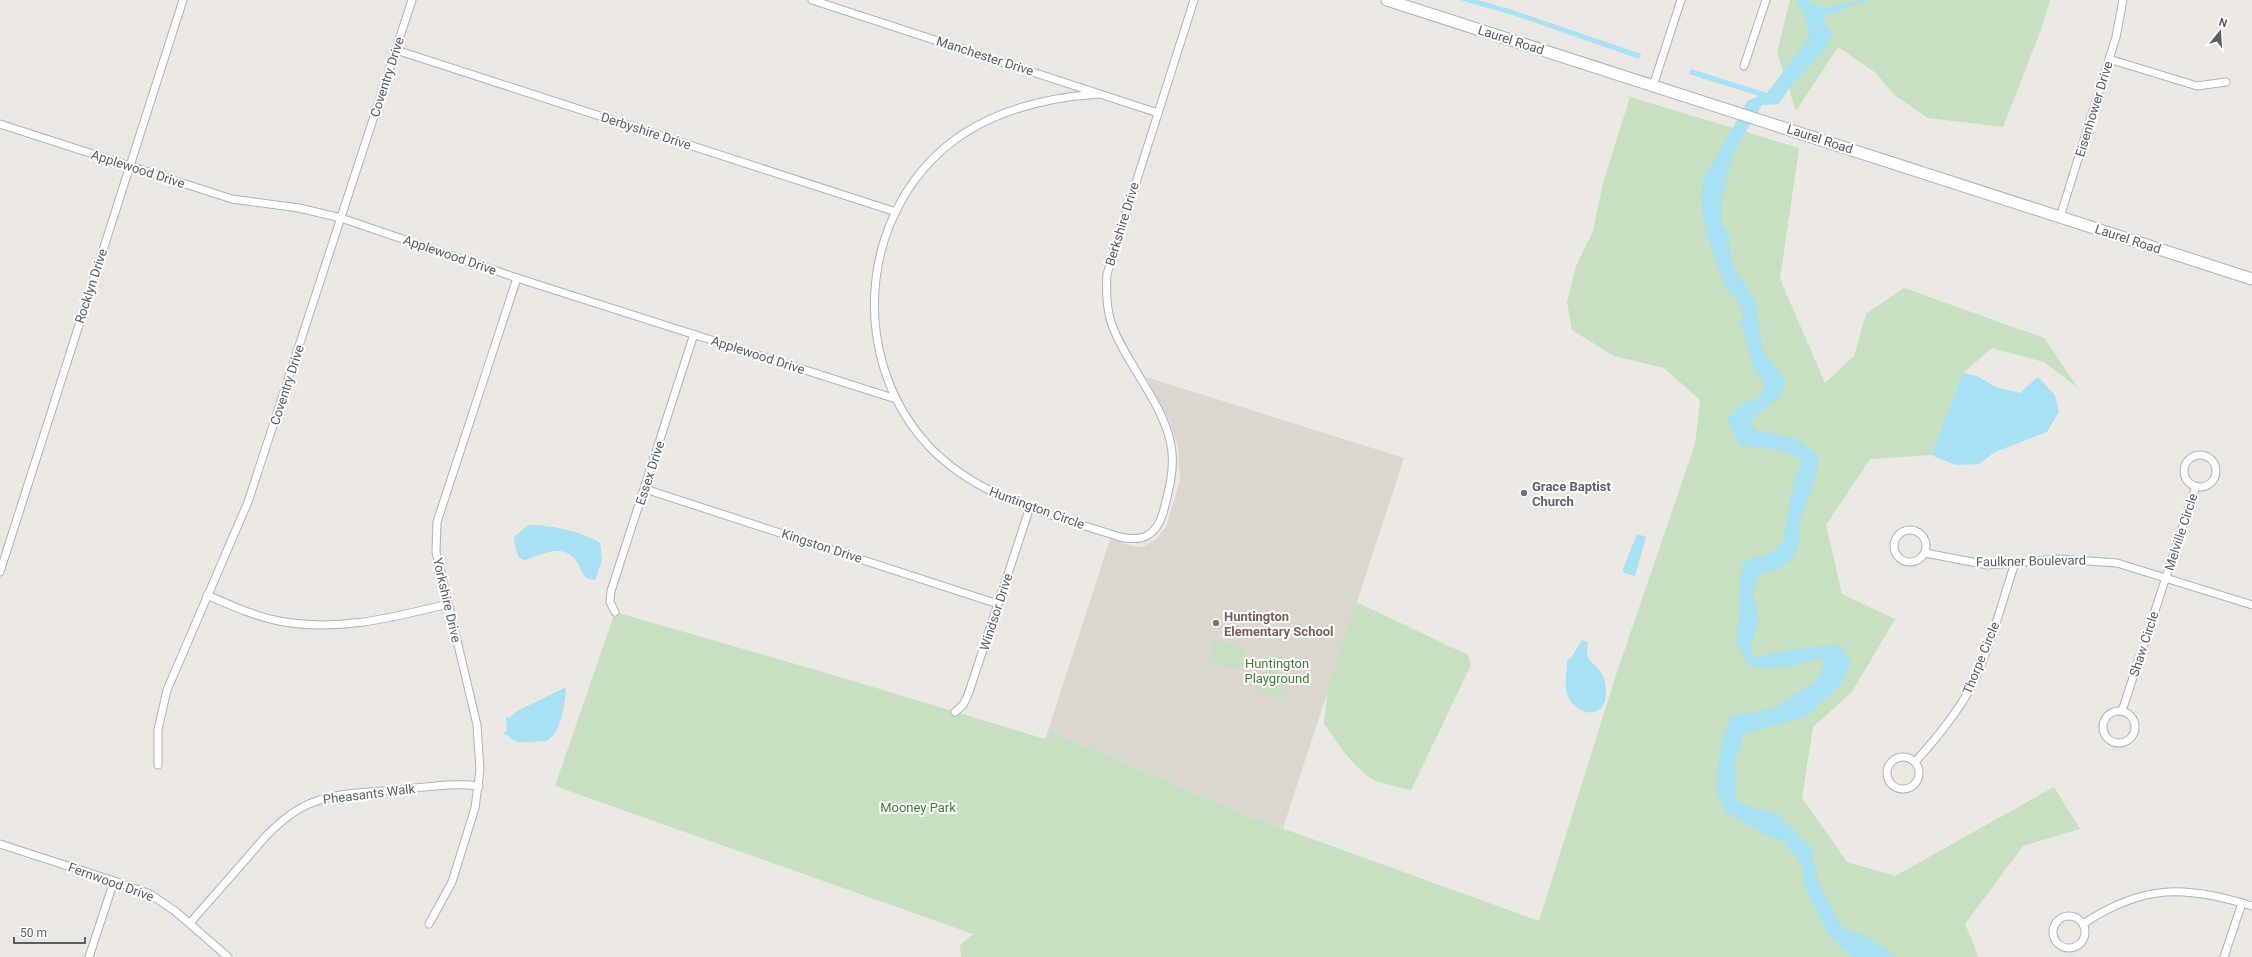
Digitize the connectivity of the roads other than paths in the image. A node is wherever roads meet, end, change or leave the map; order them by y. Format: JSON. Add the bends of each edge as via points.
{"nodes":[{"id":1,"x":182,"y":0,"type":"edge"},
{"id":2,"x":412,"y":0,"type":"edge"},
{"id":3,"x":812,"y":0,"type":"edge"},
{"id":4,"x":1194,"y":0,"type":"edge"},
{"id":5,"x":1387,"y":0,"type":"edge"},
{"id":6,"x":1681,"y":0,"type":"edge"},
{"id":7,"x":1766,"y":0,"type":"edge"},
{"id":8,"x":2123,"y":0,"type":"edge"},
{"id":9,"x":396,"y":50,"type":"junction"},
{"id":10,"x":2109,"y":59,"type":"junction"},
{"id":11,"x":1744,"y":66,"type":"dead end"},
{"id":12,"x":2226,"y":82,"type":"dead end"},
{"id":13,"x":1653,"y":86,"type":"junction"},
{"id":14,"x":1099,"y":94,"type":"junction"},
{"id":15,"x":1158,"y":113,"type":"junction"},
{"id":16,"x":0,"y":124,"type":"edge"},
{"id":17,"x":130,"y":166,"type":"junction"},
{"id":18,"x":896,"y":212,"type":"junction"},
{"id":19,"x":2060,"y":217,"type":"junction"},
{"id":20,"x":341,"y":218,"type":"junction"},
{"id":21,"x":518,"y":278,"type":"junction"},
{"id":22,"x":2252,"y":280,"type":"edge"},
{"id":23,"x":694,"y":334,"type":"junction"},
{"id":24,"x":896,"y":399,"type":"junction"},
{"id":25,"x":2196,"y":486,"type":"junction"},
{"id":26,"x":645,"y":489,"type":"junction"},
{"id":27,"x":1030,"y":507,"type":"junction"},
{"id":28,"x":1152,"y":534,"type":"joint"},
{"id":29,"x":1925,"y":553,"type":"junction"},
{"id":30,"x":2015,"y":563,"type":"junction"},
{"id":31,"x":0,"y":572,"type":"edge"},
{"id":32,"x":2166,"y":577,"type":"junction"},
{"id":33,"x":207,"y":595,"type":"junction"},
{"id":34,"x":448,"y":604,"type":"junction"},
{"id":35,"x":998,"y":604,"type":"junction"},
{"id":36,"x":2252,"y":605,"type":"edge"},
{"id":37,"x":615,"y":612,"type":"dead end"},
{"id":38,"x":2122,"y":711,"type":"junction"},
{"id":39,"x":955,"y":712,"type":"dead end"},
{"id":40,"x":1915,"y":762,"type":"junction"},
{"id":41,"x":158,"y":765,"type":"dead end"},
{"id":42,"x":479,"y":786,"type":"junction"},
{"id":43,"x":0,"y":844,"type":"edge"},
{"id":44,"x":114,"y":881,"type":"junction"},
{"id":45,"x":2242,"y":903,"type":"junction"},
{"id":46,"x":2252,"y":906,"type":"edge"},
{"id":47,"x":190,"y":923,"type":"junction"},
{"id":48,"x":429,"y":924,"type":"dead end"},
{"id":49,"x":2083,"y":924,"type":"junction"},
{"id":50,"x":89,"y":957,"type":"edge"},
{"id":51,"x":228,"y":957,"type":"edge"},
{"id":52,"x":2224,"y":957,"type":"edge"}],
"edges":[{"from":1,"to":17,"type":"street","name":"Rocklyn Drive"},
{"from":2,"to":9,"type":"street","name":"Coventry Drive"},
{"from":3,"to":14,"type":"street","name":"Manchester Drive"},
{"from":4,"to":15,"type":"street","name":"Berkshire Drive"},
{"from":5,"to":13,"type":"street","name":"Laurel Road"},
{"from":6,"to":13,"type":"street"},
{"from":7,"to":11,"type":"street"},
{"from":8,"to":10,"type":"street","name":"Eisenhower Drive","via":[[2121,20]]},
{"from":9,"to":18,"type":"street","name":"Derbyshire Drive"},
{"from":9,"to":20,"type":"street","name":"Coventry Drive"},
{"from":10,"to":12,"type":"street","via":[[2197,86]]},
{"from":10,"to":19,"type":"street","name":"Eisenhower Drive"},
{"from":13,"to":19,"type":"street","name":"Laurel Road"},
{"from":14,"to":15,"type":"street","name":"Manchester Drive"},
{"from":14,"to":18,"type":"street","name":"Huntington Circle","via":[[1075,95],[1010,111],[973,129],[949,145],[929,165],[911,186]]},
{"from":15,"to":28,"type":"street","name":"Berkshire Drive","via":[[1111,256],[1106,283],[1111,323],[1160,417],[1171,444],[1170,484],[1160,520]]},
{"from":16,"to":17,"type":"street","name":"Applewood Drive"},
{"from":17,"to":20,"type":"street","name":"Applewood Drive","via":[[232,199],[299,208]]},
{"from":17,"to":31,"type":"street","name":"Rocklyn Drive"},
{"from":18,"to":24,"type":"street","name":"Huntington Circle","via":[[882,248],[873,299],[876,340]]},
{"from":19,"to":22,"type":"street","name":"Laurel Road"},
{"from":20,"to":21,"type":"street","name":"Applewood Drive"},
{"from":20,"to":33,"type":"street","name":"Coventry Drive","via":[[250,494]]},
{"from":21,"to":23,"type":"street","name":"Applewood Drive"},
{"from":21,"to":34,"type":"street","name":"Yorkshire Drive","via":[[437,522],[436,552]]},
{"from":23,"to":24,"type":"street","name":"Applewood Drive"},
{"from":23,"to":26,"type":"street","name":"Essex Drive"},
{"from":24,"to":27,"type":"street","name":"Huntington Circle","via":[[926,444],[953,468],[988,490]]},
{"from":25,"to":25,"type":"street","name":"Melville Circle","via":[[2206,486],[2215,479],[2216,468],[2206,456],[2191,458],[2185,466],[2187,481]]},
{"from":25,"to":32,"type":"street","name":"Melville Circle"},
{"from":26,"to":35,"type":"street","name":"Kingston Drive"},
{"from":26,"to":37,"type":"street","name":"Essex Drive","via":[[611,591],[610,602]]},
{"from":27,"to":28,"type":"street","name":"Huntington Circle","via":[[1120,537],[1136,540]]},
{"from":27,"to":35,"type":"street","name":"Windsor Drive"},
{"from":29,"to":29,"type":"street","via":[[1924,538],[1916,531],[1906,530],[1895,540],[1894,551],[1901,560],[1917,561]]},
{"from":29,"to":30,"type":"street","name":"Faulkner Boulevard","via":[[1964,562]]},
{"from":30,"to":32,"type":"street","name":"Faulkner Boulevard","via":[[2084,559],[2117,563]]},
{"from":30,"to":40,"type":"street","name":"Thorpe Circle","via":[[1986,650],[1969,690],[1940,734]]},
{"from":32,"to":36,"type":"street","name":"Faulkner Boulevard"},
{"from":32,"to":38,"type":"street","name":"Shaw Circle"},
{"from":33,"to":34,"type":"street","via":[[254,614],[278,620],[327,626],[377,621]]},
{"from":33,"to":41,"type":"street","name":"Coventry Drive","via":[[163,701],[158,730]]},
{"from":34,"to":42,"type":"street","name":"Yorkshire Drive","via":[[477,725],[480,748]]},
{"from":35,"to":39,"type":"street","name":"Windsor Drive","via":[[968,695],[963,705]]},
{"from":38,"to":38,"type":"street","via":[[2107,716],[2102,725],[2105,736],[2119,743],[2128,739],[2135,726],[2131,716]]},
{"from":40,"to":40,"type":"street","via":[[1906,758],[1892,762],[1888,776],[1892,786],[1902,790],[1913,787],[1920,772]]},
{"from":42,"to":47,"type":"street","name":"Pheasants Walk","via":[[453,784],[344,795],[301,808],[267,835]]},
{"from":42,"to":48,"type":"street","name":"Yorkshire Drive","via":[[471,823],[452,882]]},
{"from":43,"to":44,"type":"street","name":"Fernwood Drive"},
{"from":44,"to":47,"type":"street","name":"Fernwood Drive","via":[[160,900]]},
{"from":44,"to":50,"type":"street"},
{"from":45,"to":46,"type":"street"},
{"from":45,"to":49,"type":"street","via":[[2213,894],[2166,891],[2121,902]]},
{"from":45,"to":52,"type":"street"},
{"from":47,"to":51,"type":"street","name":"Fernwood Drive"},
{"from":49,"to":49,"type":"street","via":[[2075,916],[2063,916],[2053,929],[2054,940],[2062,947],[2077,946],[2086,934]]}]}
